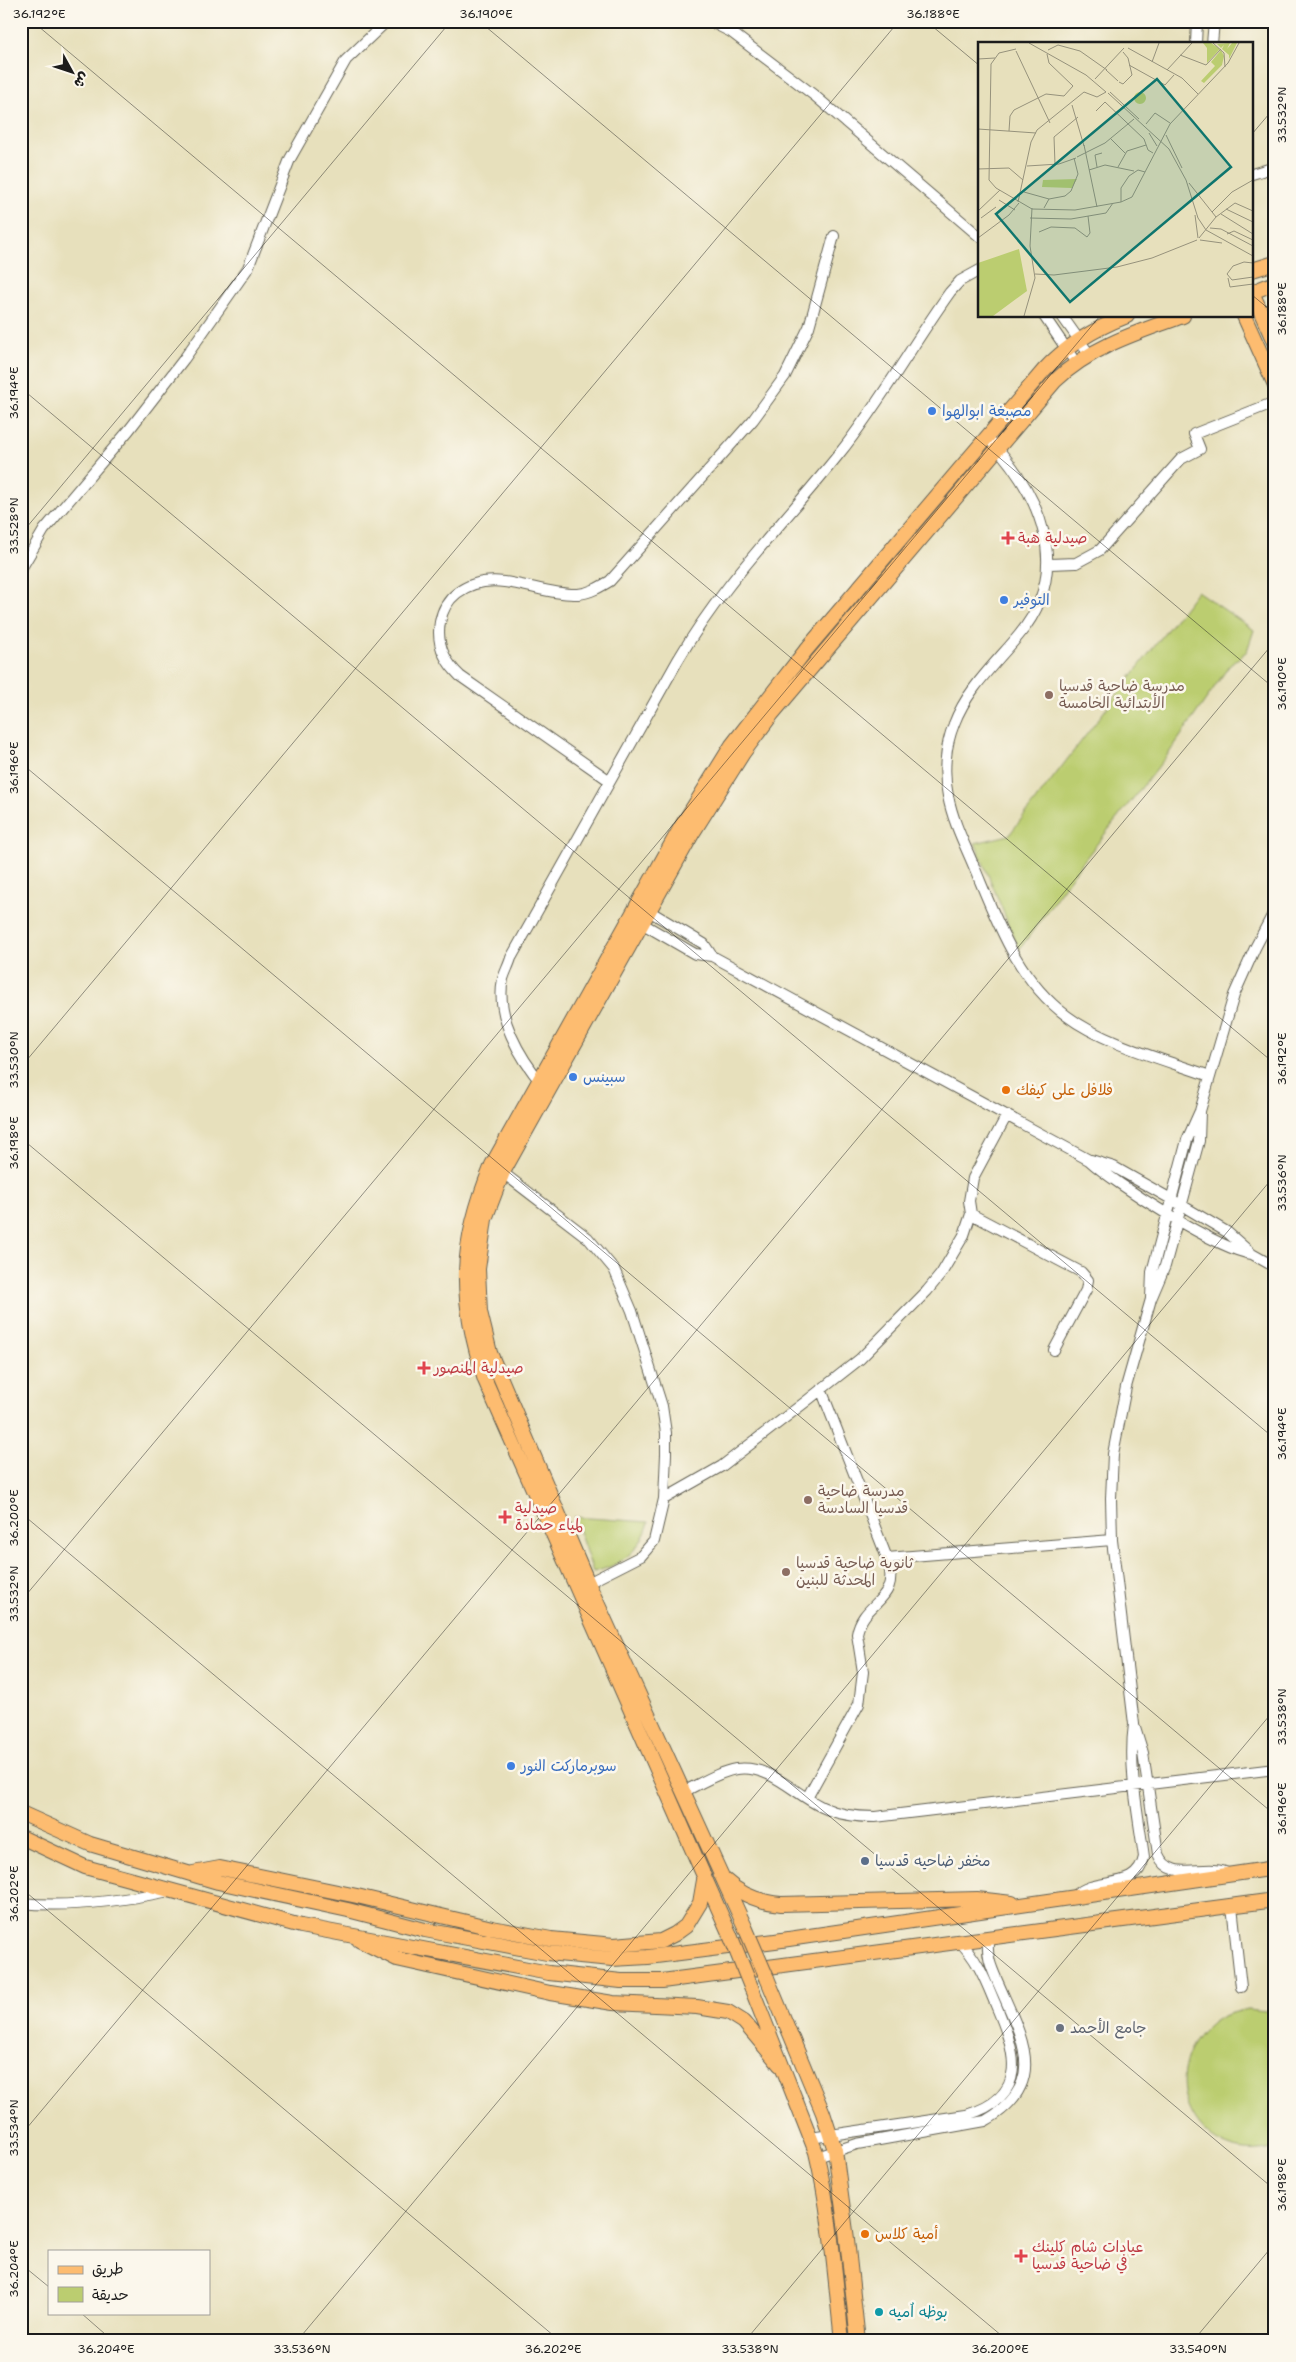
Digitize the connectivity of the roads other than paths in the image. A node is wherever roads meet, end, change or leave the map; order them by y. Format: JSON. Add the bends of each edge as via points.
{"nodes":[{"id":1,"x":387,"y":21,"type":"edge"},
{"id":2,"x":709,"y":21,"type":"edge"},
{"id":3,"x":1197,"y":21,"type":"edge"},
{"id":4,"x":1214,"y":21,"type":"edge"},
{"id":5,"x":1196,"y":42,"type":"edge"},
{"id":6,"x":1212,"y":42,"type":"edge"},
{"id":7,"x":1275,"y":167,"type":"edge"},
{"id":8,"x":1254,"y":173,"type":"edge"},
{"id":9,"x":978,"y":235,"type":"edge"},
{"id":10,"x":834,"y":236,"type":"dead end"},
{"id":11,"x":1275,"y":263,"type":"edge"},
{"id":12,"x":1254,"y":269,"type":"edge"},
{"id":13,"x":978,"y":271,"type":"edge"},
{"id":14,"x":1275,"y":283,"type":"edge"},
{"id":15,"x":1254,"y":291,"type":"edge"},
{"id":16,"x":1254,"y":297,"type":"edge"},
{"id":17,"x":1045,"y":318,"type":"edge"},
{"id":18,"x":1063,"y":318,"type":"edge"},
{"id":19,"x":1123,"y":318,"type":"edge"},
{"id":20,"x":1178,"y":318,"type":"edge"},
{"id":21,"x":1245,"y":318,"type":"edge"},
{"id":22,"x":1078,"y":341,"type":"junction"},
{"id":23,"x":1275,"y":344,"type":"edge"},
{"id":24,"x":1065,"y":349,"type":"junction"},
{"id":25,"x":1089,"y":354,"type":"junction"},
{"id":26,"x":1076,"y":363,"type":"junction"},
{"id":27,"x":1275,"y":385,"type":"edge"},
{"id":28,"x":1275,"y":402,"type":"edge"},
{"id":29,"x":988,"y":438,"type":"junction"},
{"id":30,"x":998,"y":448,"type":"junction"},
{"id":31,"x":1049,"y":564,"type":"junction"},
{"id":32,"x":21,"y":569,"type":"edge"},
{"id":33,"x":610,"y":781,"type":"junction"},
{"id":34,"x":637,"y":904,"type":"junction"},
{"id":35,"x":1275,"y":910,"type":"edge"},
{"id":36,"x":650,"y":912,"type":"junction"},
{"id":37,"x":630,"y":917,"type":"junction"},
{"id":38,"x":642,"y":924,"type":"junction"},
{"id":39,"x":712,"y":956,"type":"junction"},
{"id":40,"x":1210,"y":1076,"type":"junction"},
{"id":41,"x":539,"y":1080,"type":"junction"},
{"id":42,"x":548,"y":1092,"type":"junction"},
{"id":43,"x":1200,"y":1111,"type":"junction"},
{"id":44,"x":1007,"y":1115,"type":"junction"},
{"id":45,"x":1090,"y":1160,"type":"junction"},
{"id":46,"x":498,"y":1168,"type":"junction"},
{"id":47,"x":1171,"y":1199,"type":"junction"},
{"id":48,"x":1181,"y":1205,"type":"junction"},
{"id":49,"x":1168,"y":1213,"type":"junction"},
{"id":50,"x":970,"y":1214,"type":"junction"},
{"id":51,"x":1178,"y":1218,"type":"junction"},
{"id":52,"x":1252,"y":1254,"type":"junction"},
{"id":53,"x":1275,"y":1267,"type":"edge"},
{"id":54,"x":1151,"y":1299,"type":"junction"},
{"id":55,"x":1054,"y":1350,"type":"dead end"},
{"id":56,"x":821,"y":1389,"type":"junction"},
{"id":57,"x":511,"y":1403,"type":"junction"},
{"id":58,"x":497,"y":1408,"type":"junction"},
{"id":59,"x":664,"y":1499,"type":"junction"},
{"id":60,"x":1112,"y":1540,"type":"junction"},
{"id":61,"x":887,"y":1558,"type":"junction"},
{"id":62,"x":582,"y":1586,"type":"junction"},
{"id":63,"x":1134,"y":1724,"type":"junction"},
{"id":64,"x":1275,"y":1769,"type":"edge"},
{"id":65,"x":1148,"y":1783,"type":"junction"},
{"id":66,"x":1134,"y":1785,"type":"junction"},
{"id":67,"x":683,"y":1792,"type":"junction"},
{"id":68,"x":807,"y":1798,"type":"junction"},
{"id":69,"x":21,"y":1813,"type":"edge"},
{"id":70,"x":21,"y":1837,"type":"edge"},
{"id":71,"x":1158,"y":1854,"type":"junction"},
{"id":72,"x":1144,"y":1857,"type":"junction"},
{"id":73,"x":1275,"y":1868,"type":"edge"},
{"id":74,"x":189,"y":1874,"type":"junction"},
{"id":75,"x":1230,"y":1874,"type":"junction"},
{"id":76,"x":722,"y":1876,"type":"junction"},
{"id":77,"x":704,"y":1877,"type":"junction"},
{"id":78,"x":171,"y":1891,"type":"junction"},
{"id":79,"x":1073,"y":1898,"type":"junction"},
{"id":80,"x":1275,"y":1900,"type":"edge"},
{"id":81,"x":21,"y":1903,"type":"edge"},
{"id":82,"x":1022,"y":1906,"type":"junction"},
{"id":83,"x":1232,"y":1906,"type":"junction"},
{"id":84,"x":347,"y":1935,"type":"junction"},
{"id":85,"x":989,"y":1938,"type":"junction"},
{"id":86,"x":958,"y":1940,"type":"junction"},
{"id":87,"x":1241,"y":1987,"type":"dead end"},
{"id":88,"x":780,"y":2065,"type":"junction"},
{"id":89,"x":920,"y":2121,"type":"junction"},
{"id":90,"x":922,"y":2133,"type":"junction"},
{"id":91,"x":830,"y":2134,"type":"junction"},
{"id":92,"x":810,"y":2138,"type":"junction"},
{"id":93,"x":835,"y":2150,"type":"junction"},
{"id":94,"x":817,"y":2157,"type":"junction"},
{"id":95,"x":842,"y":2341,"type":"edge"},
{"id":96,"x":858,"y":2341,"type":"edge"}],
"edges":[{"from":1,"to":32,"type":"street","via":[[346,60],[290,159],[248,268],[129,430],[44,530]]},
{"from":2,"to":9,"type":"street","via":[[731,32],[808,91]]},
{"from":3,"to":5,"type":"street"},
{"from":4,"to":6,"type":"street"},
{"from":7,"to":8,"type":"street"},
{"from":10,"to":33,"type":"street","via":[[809,327],[785,376],[753,420],[610,581],[596,590],[580,594],[503,582],[477,582],[454,595],[441,618],[439,644],[450,667]]},
{"from":11,"to":12,"type":"main road"},
{"from":13,"to":33,"type":"street","via":[[960,281],[950,292],[845,446],[708,612]]},
{"from":14,"to":15,"type":"main road"},
{"from":16,"to":23,"type":"main road"},
{"from":17,"to":24,"type":"street"},
{"from":18,"to":22,"type":"street"},
{"from":19,"to":22,"type":"main road"},
{"from":20,"to":25,"type":"main road"},
{"from":21,"to":27,"type":"main road"},
{"from":22,"to":24,"type":"main road"},
{"from":22,"to":25,"type":"street"},
{"from":24,"to":26,"type":"street"},
{"from":24,"to":29,"type":"main road"},
{"from":25,"to":26,"type":"main road"},
{"from":26,"to":30,"type":"main road","via":[[1055,381]]},
{"from":28,"to":31,"type":"street","via":[[1194,434],[1200,449],[1181,459],[1100,550],[1076,563]]},
{"from":29,"to":30,"type":"street"},
{"from":29,"to":34,"type":"main road","via":[[761,706],[706,785]]},
{"from":30,"to":31,"type":"street","via":[[1022,483],[1037,514]]},
{"from":30,"to":36,"type":"main road","via":[[766,722],[717,793]]},
{"from":31,"to":40,"type":"street","via":[[1040,603],[1031,620],[969,695],[953,724],[945,772],[947,796],[954,819],[1011,952],[1046,999],[1093,1032]]},
{"from":33,"to":41,"type":"street","via":[[511,958],[503,980],[502,1002],[508,1026]]},
{"from":34,"to":36,"type":"street"},
{"from":34,"to":37,"type":"main road"},
{"from":35,"to":40,"type":"street","via":[[1234,995]]},
{"from":36,"to":38,"type":"main road"},
{"from":36,"to":39,"type":"street","via":[[704,944]]},
{"from":37,"to":38,"type":"street"},
{"from":37,"to":41,"type":"main road"},
{"from":38,"to":39,"type":"street","via":[[695,954]]},
{"from":38,"to":42,"type":"main road"},
{"from":39,"to":44,"type":"street"},
{"from":40,"to":43,"type":"street"},
{"from":41,"to":42,"type":"street"},
{"from":41,"to":46,"type":"main road"},
{"from":42,"to":46,"type":"main road"},
{"from":43,"to":47,"type":"street","via":[[1187,1140]]},
{"from":43,"to":48,"type":"street","via":[[1199,1141]]},
{"from":44,"to":45,"type":"street"},
{"from":44,"to":50,"type":"street","via":[[973,1178]]},
{"from":45,"to":47,"type":"street","via":[[1114,1167]]},
{"from":45,"to":49,"type":"street","via":[[1109,1176]]},
{"from":46,"to":57,"type":"main road","via":[[480,1244],[478,1291],[484,1333]]},
{"from":46,"to":58,"type":"main road","via":[[482,1190],[468,1243],[465,1292],[472,1336]]},
{"from":46,"to":59,"type":"street","via":[[588,1238],[606,1257],[621,1281],[665,1420]]},
{"from":47,"to":48,"type":"street"},
{"from":47,"to":49,"type":"street"},
{"from":48,"to":51,"type":"street"},
{"from":48,"to":52,"type":"street","via":[[1234,1237]]},
{"from":49,"to":51,"type":"street"},
{"from":49,"to":54,"type":"street","via":[[1152,1272]]},
{"from":50,"to":55,"type":"street","via":[[1081,1272],[1088,1280],[1086,1290]]},
{"from":50,"to":56,"type":"street","via":[[969,1224],[953,1256],[927,1291],[860,1359]]},
{"from":51,"to":52,"type":"street","via":[[1228,1247]]},
{"from":51,"to":54,"type":"street","via":[[1162,1275]]},
{"from":52,"to":53,"type":"street"},
{"from":54,"to":60,"type":"street","via":[[1118,1421],[1113,1454]]},
{"from":56,"to":59,"type":"street","via":[[722,1466]]},
{"from":56,"to":61,"type":"street"},
{"from":57,"to":58,"type":"main road"},
{"from":57,"to":62,"type":"main road"},
{"from":58,"to":62,"type":"main road"},
{"from":59,"to":62,"type":"street","via":[[658,1531],[648,1550]]},
{"from":60,"to":61,"type":"street"},
{"from":60,"to":63,"type":"street"},
{"from":61,"to":68,"type":"street","via":[[891,1570],[890,1586],[858,1627],[863,1683],[859,1704]]},
{"from":62,"to":67,"type":"main road"},
{"from":62,"to":77,"type":"main road"},
{"from":63,"to":65,"type":"street","via":[[1142,1746]]},
{"from":63,"to":66,"type":"street"},
{"from":64,"to":65,"type":"street"},
{"from":65,"to":66,"type":"street"},
{"from":65,"to":71,"type":"street"},
{"from":66,"to":68,"type":"street","via":[[875,1817],[839,1814]]},
{"from":66,"to":72,"type":"street"},
{"from":67,"to":68,"type":"street","via":[[721,1773],[751,1769],[766,1773]]},
{"from":67,"to":76,"type":"main road"},
{"from":69,"to":74,"type":"main road","via":[[90,1844]]},
{"from":70,"to":78,"type":"main road","via":[[85,1867]]},
{"from":71,"to":72,"type":"street","via":[[1153,1860]]},
{"from":71,"to":75,"type":"street","via":[[1161,1863],[1175,1871],[1210,1868]]},
{"from":72,"to":79,"type":"street","via":[[1134,1876],[1089,1887]]},
{"from":73,"to":75,"type":"main road"},
{"from":74,"to":77,"type":"main road","via":[[220,1868],[492,1928],[551,1939],[614,1945],[662,1941],[686,1926],[700,1903]]},
{"from":74,"to":82,"type":"main road","via":[[425,1930],[547,1953],[612,1959],[775,1941]]},
{"from":75,"to":79,"type":"main road"},
{"from":76,"to":82,"type":"main road","via":[[754,1899],[781,1904],[977,1899]]},
{"from":76,"to":91,"type":"main road","bridge":true},
{"from":77,"to":88,"type":"main road","bridge":true},
{"from":78,"to":81,"type":"street","via":[[101,1902]]},
{"from":78,"to":84,"type":"main road"},
{"from":79,"to":82,"type":"main road"},
{"from":80,"to":83,"type":"main road"},
{"from":83,"to":85,"type":"main road"},
{"from":83,"to":87,"type":"street"},
{"from":84,"to":86,"type":"main road","via":[[550,1973],[622,1981],[662,1981]]},
{"from":84,"to":88,"type":"main road","via":[[397,1959],[550,1993],[613,2003],[697,2007],[728,2012],[744,2022]]},
{"from":85,"to":86,"type":"main road"},
{"from":85,"to":90,"type":"street","via":[[990,1966],[1022,2038],[1026,2065],[1022,2083],[1000,2112],[984,2121]]},
{"from":86,"to":89,"type":"street","via":[[981,1969],[1010,2041],[1014,2065],[1011,2080],[1004,2093],[980,2111]]},
{"from":88,"to":92,"type":"main road"},
{"from":89,"to":90,"type":"street"},
{"from":89,"to":91,"type":"street"},
{"from":90,"to":93,"type":"street"},
{"from":91,"to":92,"type":"street"},
{"from":91,"to":93,"type":"main road"},
{"from":92,"to":94,"type":"main road"},
{"from":93,"to":94,"type":"street"},
{"from":93,"to":96,"type":"main road"},
{"from":94,"to":95,"type":"main road","via":[[831,2240]]}]}
